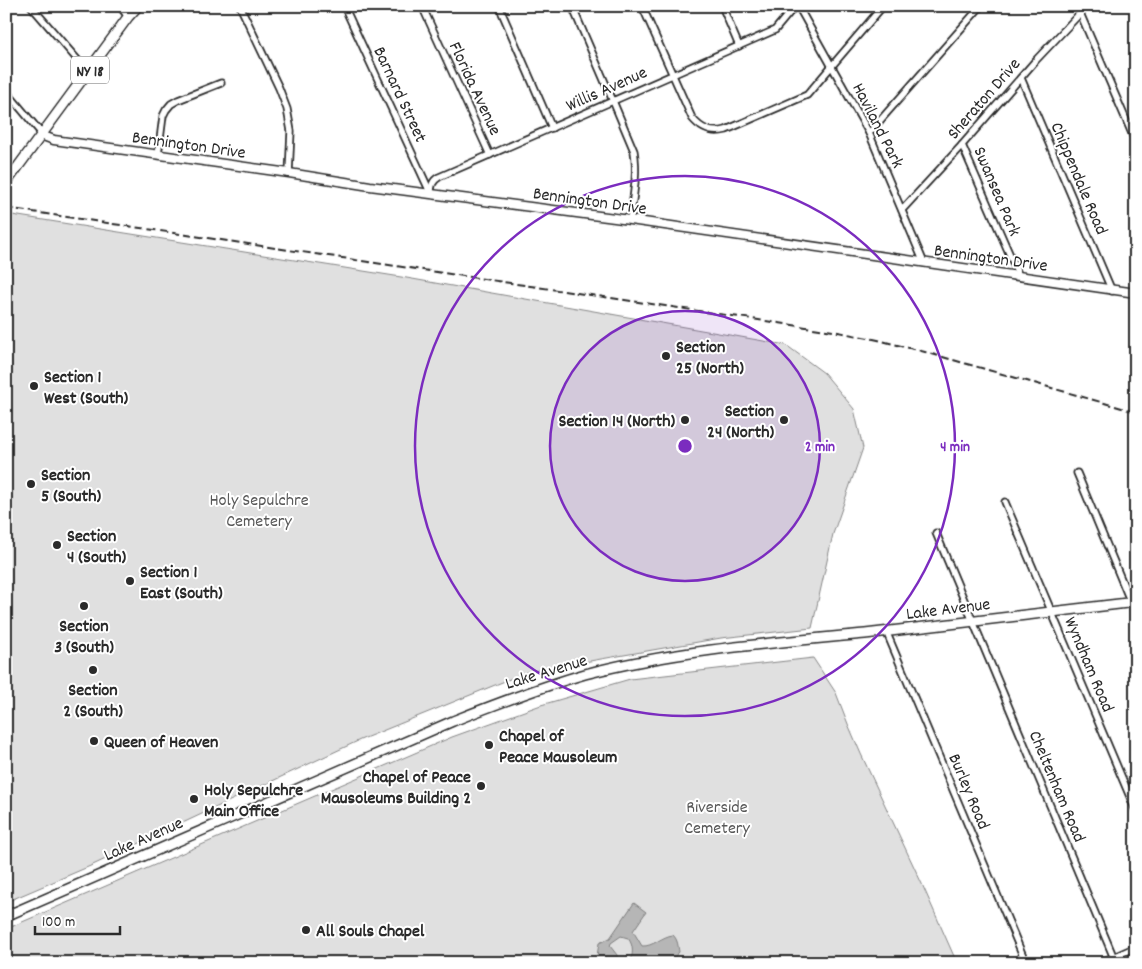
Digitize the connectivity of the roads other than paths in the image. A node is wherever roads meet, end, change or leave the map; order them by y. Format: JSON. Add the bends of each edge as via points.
{"nodes":[{"id":1,"x":31,"y":6,"type":"edge"},
{"id":2,"x":120,"y":6,"type":"edge"},
{"id":3,"x":138,"y":6,"type":"edge"},
{"id":4,"x":240,"y":6,"type":"edge"},
{"id":5,"x":344,"y":6,"type":"edge"},
{"id":6,"x":422,"y":6,"type":"edge"},
{"id":7,"x":499,"y":6,"type":"edge"},
{"id":8,"x":572,"y":6,"type":"edge"},
{"id":9,"x":642,"y":6,"type":"edge"},
{"id":10,"x":722,"y":6,"type":"edge"},
{"id":11,"x":797,"y":6,"type":"edge"},
{"id":12,"x":884,"y":6,"type":"edge"},
{"id":13,"x":980,"y":6,"type":"edge"},
{"id":14,"x":1087,"y":6,"type":"edge"},
{"id":15,"x":1080,"y":13,"type":"junction"},
{"id":16,"x":128,"y":17,"type":"junction"},
{"id":17,"x":739,"y":46,"type":"junction"},
{"id":18,"x":832,"y":67,"type":"junction"},
{"id":19,"x":88,"y":72,"type":"junction"},
{"id":20,"x":672,"y":75,"type":"junction"},
{"id":21,"x":1020,"y":78,"type":"junction"},
{"id":22,"x":221,"y":82,"type":"dead end"},
{"id":23,"x":6,"y":91,"type":"edge"},
{"id":24,"x":613,"y":101,"type":"junction"},
{"id":25,"x":552,"y":128,"type":"junction"},
{"id":26,"x":869,"y":133,"type":"junction"},
{"id":27,"x":42,"y":134,"type":"junction"},
{"id":28,"x":1136,"y":143,"type":"edge"},
{"id":29,"x":962,"y":145,"type":"junction"},
{"id":30,"x":158,"y":155,"type":"junction"},
{"id":31,"x":490,"y":155,"type":"junction"},
{"id":32,"x":289,"y":173,"type":"junction"},
{"id":33,"x":6,"y":183,"type":"edge"},
{"id":34,"x":431,"y":194,"type":"junction"},
{"id":35,"x":902,"y":210,"type":"junction"},
{"id":36,"x":630,"y":220,"type":"junction"},
{"id":37,"x":924,"y":263,"type":"junction"},
{"id":38,"x":1019,"y":276,"type":"junction"},
{"id":39,"x":1112,"y":291,"type":"junction"},
{"id":40,"x":1136,"y":293,"type":"edge"},
{"id":41,"x":1077,"y":473,"type":"dead end"},
{"id":42,"x":1005,"y":502,"type":"dead end"},
{"id":43,"x":936,"y":533,"type":"dead end"},
{"id":44,"x":1133,"y":603,"type":"edge"},
{"id":45,"x":1052,"y":612,"type":"junction"},
{"id":46,"x":1136,"y":615,"type":"edge"},
{"id":47,"x":973,"y":621,"type":"junction"},
{"id":48,"x":886,"y":632,"type":"junction"},
{"id":49,"x":1136,"y":811,"type":"edge"},
{"id":50,"x":6,"y":916,"type":"edge"},
{"id":51,"x":1136,"y":947,"type":"edge"},
{"id":52,"x":1115,"y":960,"type":"edge"},
{"id":53,"x":1026,"y":963,"type":"edge"},
{"id":54,"x":1100,"y":963,"type":"edge"}],
"edges":[{"from":1,"to":19,"type":"street"},
{"from":2,"to":16,"type":"street"},
{"from":3,"to":16,"type":"main road","number":"NY 18"},
{"from":4,"to":32,"type":"street","via":[[287,109],[291,143]]},
{"from":5,"to":34,"type":"street","name":"Barnard Street"},
{"from":6,"to":31,"type":"street","name":"Florida Avenue"},
{"from":7,"to":25,"type":"street"},
{"from":8,"to":24,"type":"street"},
{"from":9,"to":20,"type":"street"},
{"from":10,"to":17,"type":"street"},
{"from":11,"to":17,"type":"street","name":"Willis Avenue","via":[[775,30]]},
{"from":11,"to":18,"type":"street","name":"Haviland Park"},
{"from":12,"to":18,"type":"street"},
{"from":13,"to":26,"type":"street"},
{"from":14,"to":15,"type":"street","name":"Sheraton Drive"},
{"from":15,"to":21,"type":"street","name":"Sheraton Drive"},
{"from":15,"to":28,"type":"street"},
{"from":16,"to":19,"type":"main road","number":"NY 18"},
{"from":17,"to":20,"type":"street","name":"Willis Avenue"},
{"from":18,"to":20,"type":"street","via":[[802,98],[719,132],[701,127],[692,118]]},
{"from":18,"to":26,"type":"street","name":"Haviland Park"},
{"from":19,"to":27,"type":"main road","number":"NY 18"},
{"from":20,"to":24,"type":"street","name":"Willis Avenue"},
{"from":21,"to":29,"type":"street","name":"Sheraton Drive"},
{"from":21,"to":39,"type":"street","name":"Chippendale Road"},
{"from":22,"to":30,"type":"street","via":[[171,104],[163,116]]},
{"from":23,"to":27,"type":"street"},
{"from":24,"to":25,"type":"street","name":"Willis Avenue"},
{"from":24,"to":36,"type":"street","via":[[635,160]]},
{"from":25,"to":31,"type":"street","name":"Willis Avenue"},
{"from":26,"to":35,"type":"street","name":"Haviland Park"},
{"from":27,"to":30,"type":"street","name":"Bennington Drive","via":[[54,140]]},
{"from":27,"to":33,"type":"main road","number":"NY 18"},
{"from":29,"to":35,"type":"street","name":"Sheraton Drive"},
{"from":29,"to":38,"type":"street","name":"Swansea Park"},
{"from":30,"to":32,"type":"street","name":"Bennington Drive"},
{"from":31,"to":34,"type":"street","name":"Willis Avenue","via":[[436,179]]},
{"from":32,"to":34,"type":"street","name":"Bennington Drive"},
{"from":34,"to":36,"type":"street","name":"Bennington Drive"},
{"from":35,"to":37,"type":"street","name":"Haviland Park"},
{"from":36,"to":37,"type":"street","name":"Bennington Drive"},
{"from":37,"to":38,"type":"street","name":"Bennington Drive"},
{"from":38,"to":39,"type":"street","name":"Bennington Drive"},
{"from":39,"to":40,"type":"street","name":"Bennington Drive"},
{"from":41,"to":44,"type":"street"},
{"from":42,"to":45,"type":"street","name":"Wyndham Road"},
{"from":43,"to":47,"type":"street","name":"Cheltenham Road"},
{"from":44,"to":45,"type":"main road","name":"Lake Avenue"},
{"from":44,"to":46,"type":"street"},
{"from":45,"to":47,"type":"main road","name":"Lake Avenue"},
{"from":45,"to":49,"type":"street","name":"Wyndham Road"},
{"from":47,"to":48,"type":"main road","name":"Lake Avenue"},
{"from":47,"to":52,"type":"street","name":"Cheltenham Road"},
{"from":48,"to":50,"type":"main road","name":"Lake Avenue","via":[[648,660],[543,687],[453,720]]},
{"from":48,"to":53,"type":"street","name":"Burley Road"},
{"from":51,"to":52,"type":"street"},
{"from":52,"to":54,"type":"street"}]}
